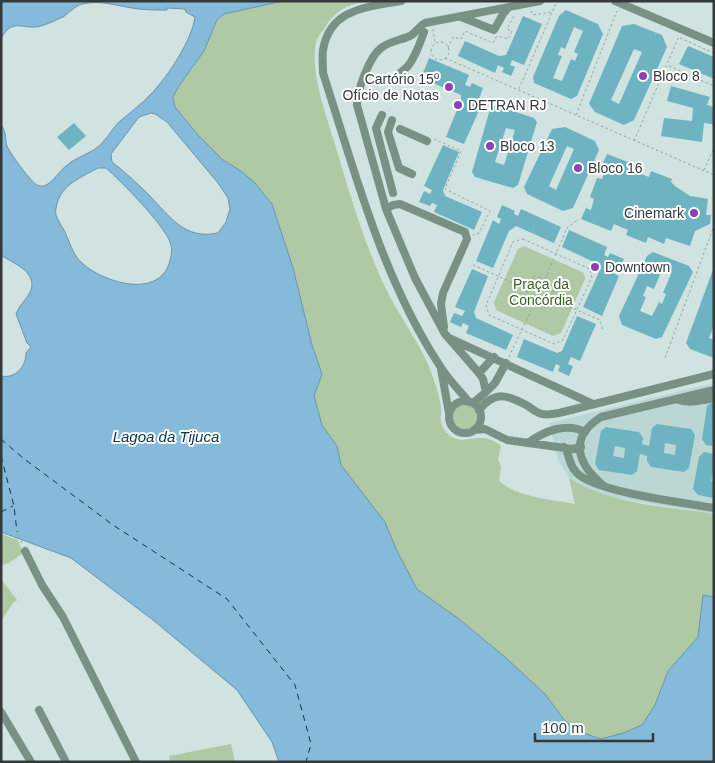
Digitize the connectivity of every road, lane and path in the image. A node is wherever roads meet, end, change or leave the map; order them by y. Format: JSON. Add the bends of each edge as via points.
{"nodes":[{"id":1,"x":401,"y":1,"type":"edge"},
{"id":2,"x":540,"y":1,"type":"edge"},
{"id":3,"x":557,"y":1,"type":"edge"},
{"id":4,"x":617,"y":2,"type":"edge"},
{"id":5,"x":508,"y":8,"type":"junction"},
{"id":6,"x":460,"y":16,"type":"junction"},
{"id":7,"x":432,"y":21,"type":"junction"},
{"id":8,"x":683,"y":29,"type":"junction"},
{"id":9,"x":424,"y":32,"type":"dead end"},
{"id":10,"x":679,"y":38,"type":"junction"},
{"id":11,"x":435,"y":43,"type":"junction"},
{"id":12,"x":714,"y":43,"type":"edge"},
{"id":13,"x":714,"y":53,"type":"edge"},
{"id":14,"x":445,"y":58,"type":"junction"},
{"id":15,"x":667,"y":66,"type":"junction"},
{"id":16,"x":397,"y":77,"type":"dead end"},
{"id":17,"x":714,"y":86,"type":"edge"},
{"id":18,"x":519,"y":89,"type":"junction"},
{"id":19,"x":382,"y":115,"type":"dead end"},
{"id":20,"x":576,"y":115,"type":"junction"},
{"id":21,"x":392,"y":120,"type":"dead end"},
{"id":22,"x":400,"y":129,"type":"dead end"},
{"id":23,"x":428,"y":139,"type":"joint"},
{"id":24,"x":634,"y":141,"type":"junction"},
{"id":25,"x":714,"y":148,"type":"edge"},
{"id":26,"x":704,"y":170,"type":"junction"},
{"id":27,"x":412,"y":174,"type":"dead end"},
{"id":28,"x":714,"y":175,"type":"edge"},
{"id":29,"x":393,"y":193,"type":"dead end"},
{"id":30,"x":386,"y":210,"type":"junction"},
{"id":31,"x":579,"y":219,"type":"dead end"},
{"id":32,"x":714,"y":226,"type":"edge"},
{"id":33,"x":467,"y":235,"type":"junction"},
{"id":34,"x":555,"y":254,"type":"junction"},
{"id":35,"x":473,"y":265,"type":"dead end"},
{"id":36,"x":499,"y":276,"type":"junction"},
{"id":37,"x":544,"y":280,"type":"junction"},
{"id":38,"x":528,"y":289,"type":"junction"},
{"id":39,"x":550,"y":298,"type":"junction"},
{"id":40,"x":534,"y":303,"type":"junction"},
{"id":41,"x":577,"y":310,"type":"junction"},
{"id":42,"x":522,"y":330,"type":"junction"},
{"id":43,"x":603,"y":331,"type":"dead end"},
{"id":44,"x":446,"y":334,"type":"junction"},
{"id":45,"x":494,"y":358,"type":"junction"},
{"id":46,"x":665,"y":358,"type":"dead end"},
{"id":47,"x":506,"y":363,"type":"junction"},
{"id":48,"x":440,"y":367,"type":"junction"},
{"id":49,"x":479,"y":373,"type":"junction"},
{"id":50,"x":714,"y":374,"type":"edge"},
{"id":51,"x":714,"y":390,"type":"edge"},
{"id":52,"x":486,"y":392,"type":"junction"},
{"id":53,"x":714,"y":398,"type":"edge"},
{"id":54,"x":675,"y":399,"type":"junction"},
{"id":55,"x":471,"y":402,"type":"junction"},
{"id":56,"x":593,"y":404,"type":"junction"},
{"id":57,"x":449,"y":413,"type":"junction"},
{"id":58,"x":480,"y":413,"type":"junction"},
{"id":59,"x":474,"y":430,"type":"junction"},
{"id":60,"x":493,"y":432,"type":"junction"},
{"id":61,"x":585,"y":432,"type":"junction"},
{"id":62,"x":528,"y":443,"type":"junction"},
{"id":63,"x":580,"y":447,"type":"junction"},
{"id":64,"x":564,"y":448,"type":"junction"},
{"id":65,"x":604,"y":486,"type":"junction"},
{"id":66,"x":714,"y":508,"type":"edge"},
{"id":67,"x":17,"y":532,"type":"dead end"},
{"id":68,"x":25,"y":551,"type":"joint"},
{"id":69,"x":40,"y":710,"type":"dead end"},
{"id":70,"x":1,"y":712,"type":"edge"},
{"id":71,"x":31,"y":762,"type":"edge"},
{"id":72,"x":66,"y":762,"type":"edge"},
{"id":73,"x":136,"y":762,"type":"edge"}],
"edges":[{"from":1,"to":48,"type":"street","via":[[356,10],[341,18],[329,32],[322,51],[324,73],[380,247],[413,319]]},
{"from":2,"to":5,"type":"street"},
{"from":3,"to":18,"type":"path"},
{"from":4,"to":8,"type":"street"},
{"from":4,"to":20,"type":"path"},
{"from":5,"to":6,"type":"street"},
{"from":5,"to":6,"type":"street","via":[[494,30]]},
{"from":6,"to":7,"type":"street"},
{"from":7,"to":11,"type":"path"},
{"from":7,"to":30,"type":"street","via":[[420,26],[412,35],[381,48],[358,91],[357,106]]},
{"from":8,"to":10,"type":"path"},
{"from":8,"to":12,"type":"street"},
{"from":9,"to":16,"type":"street","via":[[411,62]]},
{"from":10,"to":13,"type":"path"},
{"from":10,"to":15,"type":"path"},
{"from":11,"to":14,"type":"path","via":[[446,44],[449,50]]},
{"from":11,"to":14,"type":"path","via":[[432,56]]},
{"from":14,"to":18,"type":"path"},
{"from":15,"to":17,"type":"path"},
{"from":15,"to":24,"type":"path"},
{"from":18,"to":20,"type":"path"},
{"from":19,"to":29,"type":"street","via":[[376,128]]},
{"from":20,"to":24,"type":"path"},
{"from":21,"to":27,"type":"street","via":[[388,132],[400,168]]},
{"from":22,"to":23,"type":"street"},
{"from":23,"to":33,"type":"path","via":[[461,151],[445,190],[490,211],[479,233]]},
{"from":24,"to":26,"type":"path"},
{"from":25,"to":26,"type":"path"},
{"from":26,"to":28,"type":"path"},
{"from":30,"to":33,"type":"street","via":[[400,204]]},
{"from":30,"to":44,"type":"street","via":[[415,278]]},
{"from":31,"to":34,"type":"path","via":[[567,228]]},
{"from":32,"to":46,"type":"path"},
{"from":33,"to":44,"type":"street","via":[[443,294],[441,304]]},
{"from":34,"to":36,"type":"path","via":[[523,238],[513,242]]},
{"from":34,"to":37,"type":"path"},
{"from":34,"to":41,"type":"path","via":[[590,269],[592,277]]},
{"from":35,"to":36,"type":"path"},
{"from":36,"to":38,"type":"path"},
{"from":36,"to":42,"type":"path","via":[[486,305],[489,315]]},
{"from":37,"to":38,"type":"path","via":[[534,275]]},
{"from":37,"to":39,"type":"path","via":[[556,285]]},
{"from":38,"to":40,"type":"path","via":[[524,299]]},
{"from":39,"to":40,"type":"path","via":[[546,308]]},
{"from":39,"to":41,"type":"path"},
{"from":40,"to":42,"type":"path"},
{"from":41,"to":42,"type":"path","via":[[563,340],[554,344]]},
{"from":41,"to":43,"type":"path","via":[[600,320]]},
{"from":42,"to":47,"type":"path"},
{"from":44,"to":45,"type":"street"},
{"from":44,"to":49,"type":"street"},
{"from":45,"to":47,"type":"street"},
{"from":45,"to":49,"type":"street"},
{"from":47,"to":52,"type":"street"},
{"from":47,"to":56,"type":"street"},
{"from":48,"to":55,"type":"street"},
{"from":48,"to":57,"type":"street"},
{"from":49,"to":52,"type":"street"},
{"from":50,"to":56,"type":"street"},
{"from":51,"to":54,"type":"street"},
{"from":52,"to":55,"type":"street"},
{"from":53,"to":54,"type":"street","via":[[695,402]]},
{"from":54,"to":61,"type":"street","via":[[602,417]]},
{"from":55,"to":57,"type":"street","via":[[454,405]]},
{"from":55,"to":58,"type":"street"},
{"from":56,"to":58,"type":"street","via":[[542,414],[520,401],[497,395],[484,404]]},
{"from":57,"to":59,"type":"street","via":[[454,428],[464,433]]},
{"from":58,"to":59,"type":"street"},
{"from":58,"to":60,"type":"street"},
{"from":59,"to":60,"type":"street"},
{"from":60,"to":62,"type":"street","via":[[507,440]]},
{"from":61,"to":62,"type":"street","via":[[572,426],[561,428]]},
{"from":61,"to":63,"type":"street"},
{"from":62,"to":64,"type":"street"},
{"from":63,"to":64,"type":"street"},
{"from":63,"to":65,"type":"street","via":[[587,471]]},
{"from":64,"to":65,"type":"street","via":[[578,474]]},
{"from":65,"to":66,"type":"street"},
{"from":67,"to":68,"type":"path"},
{"from":68,"to":73,"type":"street","via":[[63,617]]},
{"from":69,"to":72,"type":"street"},
{"from":70,"to":71,"type":"street"}]}
